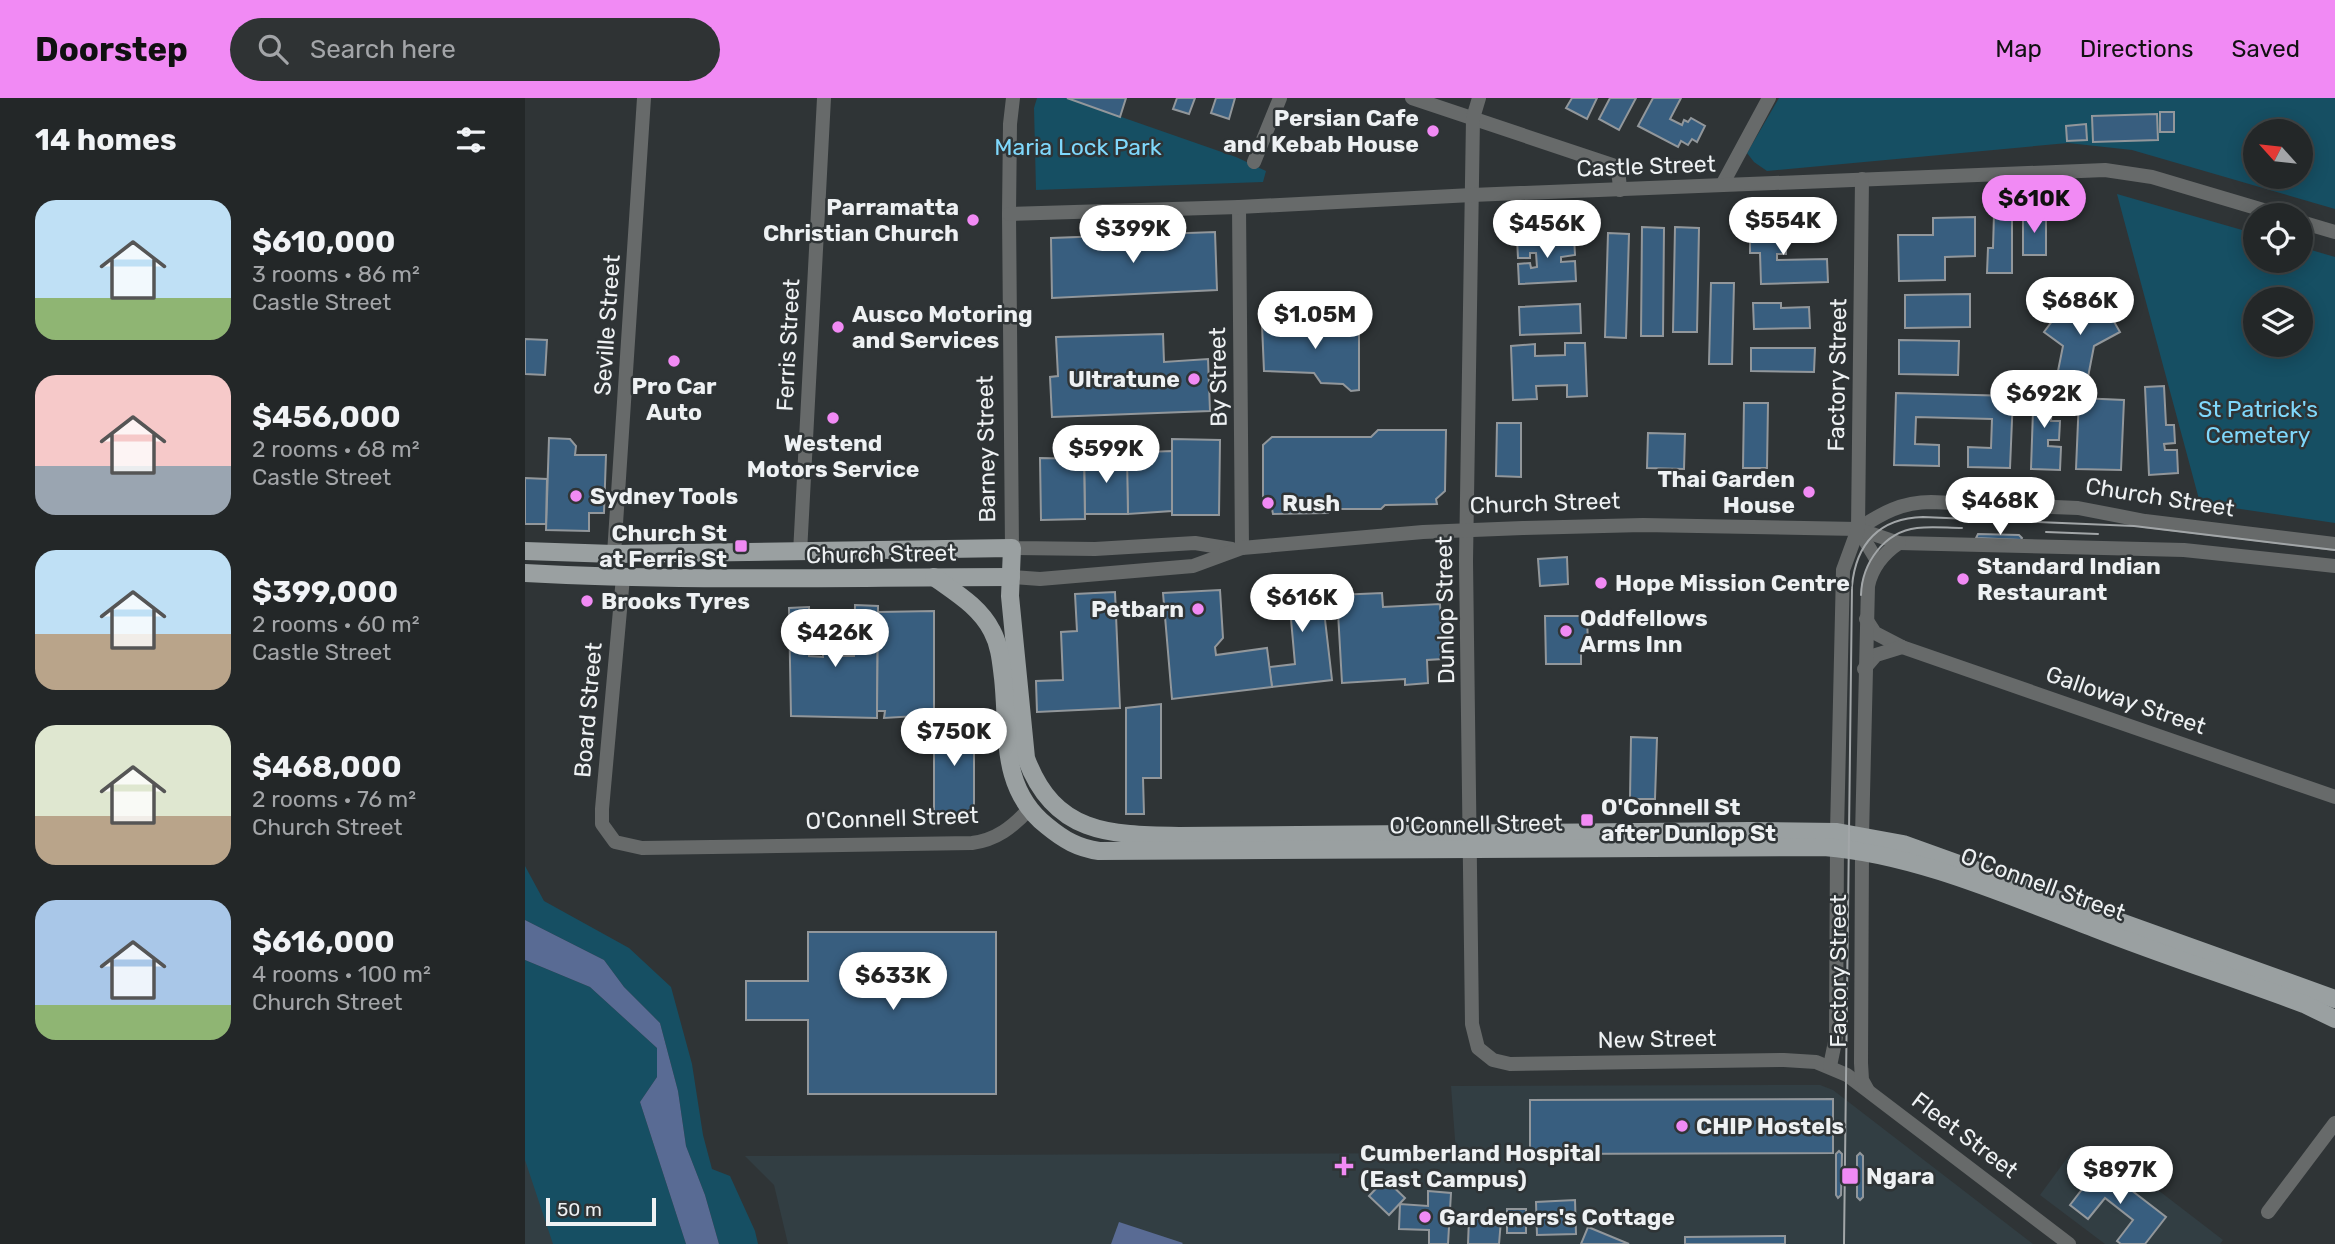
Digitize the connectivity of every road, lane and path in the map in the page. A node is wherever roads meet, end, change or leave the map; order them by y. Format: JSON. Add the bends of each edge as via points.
{"nodes":[{"id":1,"x":644,"y":98,"type":"edge"},
{"id":2,"x":824,"y":98,"type":"edge"},
{"id":3,"x":1013,"y":98,"type":"edge"},
{"id":4,"x":1280,"y":98,"type":"edge"},
{"id":5,"x":1412,"y":98,"type":"edge"},
{"id":6,"x":1479,"y":98,"type":"edge"},
{"id":7,"x":1769,"y":98,"type":"edge"},
{"id":8,"x":1473,"y":118,"type":"junction"},
{"id":9,"x":1254,"y":162,"type":"dead end"},
{"id":10,"x":1862,"y":179,"type":"junction"},
{"id":11,"x":1722,"y":185,"type":"junction"},
{"id":12,"x":1620,"y":190,"type":"junction"},
{"id":13,"x":1472,"y":195,"type":"junction"},
{"id":14,"x":2243,"y":204,"type":"edge"},
{"id":15,"x":1239,"y":207,"type":"junction"},
{"id":16,"x":1009,"y":214,"type":"junction"},
{"id":17,"x":2313,"y":226,"type":"edge"},
{"id":18,"x":2335,"y":232,"type":"edge"},
{"id":19,"x":1858,"y":529,"type":"junction"},
{"id":20,"x":1466,"y":531,"type":"junction"},
{"id":21,"x":1899,"y":543,"type":"junction"},
{"id":22,"x":2335,"y":544,"type":"edge"},
{"id":23,"x":1012,"y":548,"type":"junction"},
{"id":24,"x":1238,"y":548,"type":"junction"},
{"id":25,"x":525,"y":551,"type":"edge"},
{"id":26,"x":800,"y":553,"type":"junction"},
{"id":27,"x":614,"y":554,"type":"junction"},
{"id":28,"x":1877,"y":565,"type":"junction"},
{"id":29,"x":2335,"y":566,"type":"edge"},
{"id":30,"x":525,"y":573,"type":"edge"},
{"id":31,"x":623,"y":577,"type":"junction"},
{"id":32,"x":935,"y":577,"type":"junction"},
{"id":33,"x":1011,"y":577,"type":"junction"},
{"id":34,"x":1866,"y":619,"type":"junction"},
{"id":35,"x":1902,"y":648,"type":"junction"},
{"id":36,"x":1864,"y":668,"type":"junction"},
{"id":37,"x":1044,"y":794,"type":"joint"},
{"id":38,"x":2335,"y":797,"type":"edge"},
{"id":39,"x":1029,"y":809,"type":"junction"},
{"id":40,"x":1837,"y":840,"type":"junction"},
{"id":41,"x":1471,"y":841,"type":"junction"},
{"id":42,"x":615,"y":842,"type":"joint"},
{"id":43,"x":1862,"y":844,"type":"junction"},
{"id":44,"x":2335,"y":999,"type":"edge"},
{"id":45,"x":2335,"y":1019,"type":"edge"},
{"id":46,"x":1485,"y":1056,"type":"joint"},
{"id":47,"x":1830,"y":1066,"type":"junction"},
{"id":48,"x":1868,"y":1090,"type":"junction"},
{"id":49,"x":2335,"y":1124,"type":"edge"},
{"id":50,"x":2268,"y":1212,"type":"dead end"},
{"id":51,"x":2069,"y":1244,"type":"edge"}],
"edges":[{"from":1,"to":27,"type":"street","name":"Seville Street"},
{"from":2,"to":26,"type":"street","name":"Ferris Street"},
{"from":3,"to":16,"type":"street","name":"Barney Street"},
{"from":4,"to":9,"type":"street"},
{"from":5,"to":8,"type":"street"},
{"from":6,"to":8,"type":"street","name":"Dunlop Street"},
{"from":7,"to":11,"type":"street"},
{"from":8,"to":12,"type":"street","via":[[1612,165],[1617,169]]},
{"from":8,"to":13,"type":"street","name":"Dunlop Street"},
{"from":10,"to":11,"type":"street","name":"Castle Street"},
{"from":10,"to":14,"type":"street","name":"Castle Street","via":[[2105,170],[2152,177]]},
{"from":10,"to":19,"type":"street","name":"Factory Street"},
{"from":11,"to":12,"type":"street","name":"Castle Street"},
{"from":12,"to":13,"type":"street","name":"Castle Street"},
{"from":13,"to":15,"type":"street","name":"Castle Street"},
{"from":13,"to":20,"type":"street","name":"Dunlop Street"},
{"from":15,"to":16,"type":"street","name":"Castle Street"},
{"from":15,"to":24,"type":"street","name":"By Street"},
{"from":16,"to":23,"type":"street","name":"Barney Street"},
{"from":17,"to":18,"type":"street"},
{"from":19,"to":20,"type":"street","name":"Church Street","via":[[1632,525]]},
{"from":19,"to":21,"type":"street","name":"Church Street"},
{"from":19,"to":22,"type":"street","name":"Church Street","via":[[1889,509],[1931,502],[2078,508],[2145,521]]},
{"from":19,"to":28,"type":"street"},
{"from":19,"to":40,"type":"street","name":"Factory Street","via":[[1843,570]]},
{"from":20,"to":24,"type":"street","name":"Church Street"},
{"from":20,"to":41,"type":"street","name":"Dunlop Street"},
{"from":21,"to":28,"type":"street"},
{"from":21,"to":29,"type":"street","name":"Church Street","via":[[2184,550]]},
{"from":23,"to":24,"type":"street","name":"Church Street","via":[[1195,543]]},
{"from":23,"to":26,"type":"main road","name":"Church Street"},
{"from":23,"to":33,"type":"main road","name":"Barney Street"},
{"from":24,"to":33,"type":"street","name":"Church Street","via":[[1193,566],[1040,579]]},
{"from":25,"to":27,"type":"main road","name":"Church Street"},
{"from":26,"to":27,"type":"main road","name":"Church Street"},
{"from":28,"to":34,"type":"street","name":"Factory Street","via":[[1869,581]]},
{"from":30,"to":31,"type":"main road","name":"Church Street"},
{"from":31,"to":32,"type":"main road","name":"Church Street"},
{"from":31,"to":42,"type":"street","name":"Board Street","via":[[602,809],[602,824]]},
{"from":32,"to":33,"type":"main road","name":"Church Street"},
{"from":32,"to":39,"type":"main road","via":[[976,607],[993,633],[1001,659],[1007,754],[1013,779]]},
{"from":33,"to":37,"type":"main road","name":"Barney Street","via":[[1023,741],[1033,777]]},
{"from":34,"to":35,"type":"street","name":"Galloway Street","via":[[1875,633]]},
{"from":34,"to":36,"type":"street","name":"Factory Street"},
{"from":35,"to":36,"type":"street","via":[[1876,655]]},
{"from":35,"to":38,"type":"street","name":"Galloway Street"},
{"from":36,"to":43,"type":"street","name":"Factory Street"},
{"from":37,"to":41,"type":"main road","name":"O'Connell Street","via":[[1075,821],[1098,831],[1131,836]]},
{"from":39,"to":41,"type":"main road","name":"O'Connell Street","via":[[1071,844],[1099,851]]},
{"from":39,"to":42,"type":"street","name":"O'Connell Street","via":[[999,835],[972,843],[642,848]]},
{"from":40,"to":41,"type":"main road","name":"O'Connell Street","via":[[1750,831]]},
{"from":40,"to":43,"type":"main road","name":"O'Connell Street"},
{"from":40,"to":47,"type":"street","name":"Factory Street","via":[[1836,1037]]},
{"from":41,"to":46,"type":"street","name":"Dunlop Street","via":[[1472,1024]]},
{"from":43,"to":44,"type":"main road","name":"O'Connell Street","via":[[1903,844]]},
{"from":43,"to":45,"type":"main road","name":"O'Connell Street"},
{"from":43,"to":48,"type":"street","name":"Factory Street","via":[[1861,1074]]},
{"from":46,"to":47,"type":"street","name":"New Street","via":[[1510,1064],[1784,1060]]},
{"from":47,"to":48,"type":"street","name":"Fleet Street"},
{"from":48,"to":51,"type":"street","name":"Fleet Street"},
{"from":49,"to":50,"type":"street"}]}
